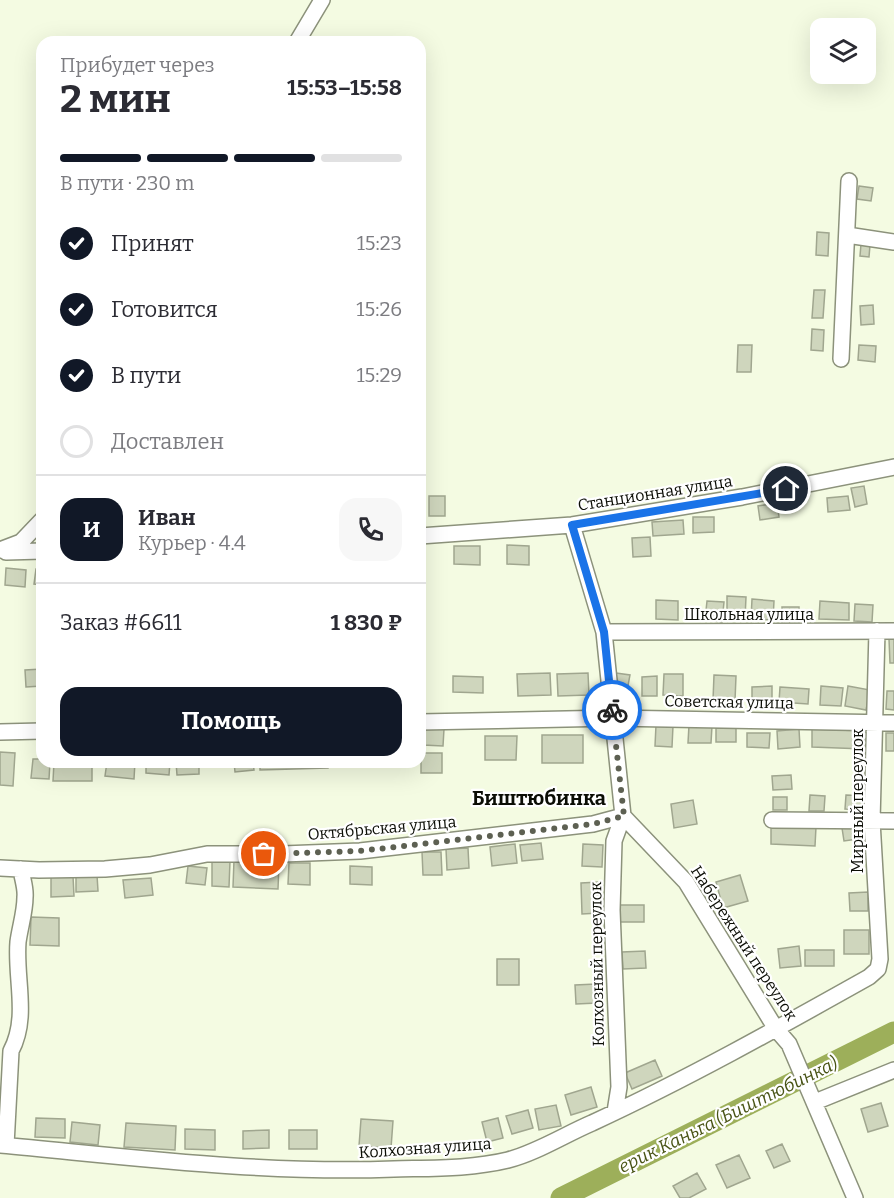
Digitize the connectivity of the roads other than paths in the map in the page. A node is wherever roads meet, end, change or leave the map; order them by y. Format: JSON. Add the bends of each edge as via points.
{"nodes":[{"id":1,"x":322,"y":0,"type":"edge"},
{"id":2,"x":301,"y":36,"type":"edge"},
{"id":3,"x":849,"y":181,"type":"dead end"},
{"id":4,"x":847,"y":235,"type":"junction"},
{"id":5,"x":894,"y":242,"type":"edge"},
{"id":6,"x":841,"y":359,"type":"dead end"},
{"id":7,"x":894,"y":467,"type":"edge"},
{"id":8,"x":572,"y":525,"type":"junction"},
{"id":9,"x":36,"y":526,"type":"edge"},
{"id":10,"x":426,"y":536,"type":"edge"},
{"id":11,"x":0,"y":551,"type":"edge"},
{"id":12,"x":36,"y":551,"type":"edge"},
{"id":13,"x":877,"y":631,"type":"junction"},
{"id":14,"x":604,"y":632,"type":"junction"},
{"id":15,"x":894,"y":632,"type":"edge"},
{"id":16,"x":613,"y":717,"type":"junction"},
{"id":17,"x":426,"y":722,"type":"edge"},
{"id":18,"x":874,"y":723,"type":"junction"},
{"id":19,"x":894,"y":723,"type":"edge"},
{"id":20,"x":36,"y":731,"type":"edge"},
{"id":21,"x":0,"y":732,"type":"edge"},
{"id":22,"x":624,"y":816,"type":"junction"},
{"id":23,"x":772,"y":820,"type":"dead end"},
{"id":24,"x":872,"y":821,"type":"junction"},
{"id":25,"x":894,"y":821,"type":"edge"},
{"id":26,"x":0,"y":868,"type":"edge"},
{"id":27,"x":21,"y":869,"type":"junction"},
{"id":28,"x":878,"y":969,"type":"joint"},
{"id":29,"x":776,"y":1029,"type":"junction"},
{"id":30,"x":894,"y":1070,"type":"edge"},
{"id":31,"x":815,"y":1102,"type":"junction"},
{"id":32,"x":615,"y":1112,"type":"junction"},
{"id":33,"x":3,"y":1145,"type":"edge"},
{"id":34,"x":855,"y":1198,"type":"edge"}],
"edges":[{"from":1,"to":2,"type":"street"},
{"from":3,"to":4,"type":"street"},
{"from":4,"to":5,"type":"street"},
{"from":4,"to":6,"type":"street"},
{"from":7,"to":8,"type":"street","name":"Станционная улица"},
{"from":8,"to":10,"type":"street","name":"Станционная улица"},
{"from":8,"to":14,"type":"street"},
{"from":9,"to":11,"type":"street","via":[[21,542]]},
{"from":11,"to":12,"type":"street"},
{"from":13,"to":14,"type":"street","name":"Школьная улица"},
{"from":13,"to":15,"type":"street","name":"Школьная улица"},
{"from":13,"to":18,"type":"street","name":"Мирный переулок"},
{"from":14,"to":16,"type":"street"},
{"from":16,"to":17,"type":"street","name":"Советская улица"},
{"from":16,"to":18,"type":"street","name":"Советская улица"},
{"from":16,"to":22,"type":"street"},
{"from":18,"to":19,"type":"street","name":"Советская улица"},
{"from":18,"to":24,"type":"street","name":"Мирный переулок"},
{"from":20,"to":21,"type":"street"},
{"from":22,"to":27,"type":"street","name":"Октябрьская улица","via":[[593,824],[360,851],[207,854],[116,868]]},
{"from":22,"to":29,"type":"street","name":"Набережный переулок","via":[[686,882]]},
{"from":22,"to":32,"type":"street","name":"Колхозный переулок","via":[[614,841],[612,887],[619,1087]]},
{"from":23,"to":24,"type":"street"},
{"from":24,"to":25,"type":"street"},
{"from":24,"to":28,"type":"street","name":"Мирный переулок"},
{"from":26,"to":27,"type":"street","name":"Октябрьская улица"},
{"from":27,"to":33,"type":"street","via":[[26,896],[18,943],[22,1008],[11,1051]]},
{"from":28,"to":29,"type":"street","name":"Колхозная улица"},
{"from":29,"to":31,"type":"street","name":"Набережный переулок","via":[[789,1044]]},
{"from":29,"to":32,"type":"street","name":"Колхозная улица"},
{"from":30,"to":31,"type":"street"},
{"from":31,"to":34,"type":"street","name":"Набережный переулок"},
{"from":32,"to":33,"type":"street","name":"Колхозная улица","via":[[511,1159],[444,1168],[336,1171],[232,1167]]}]}
